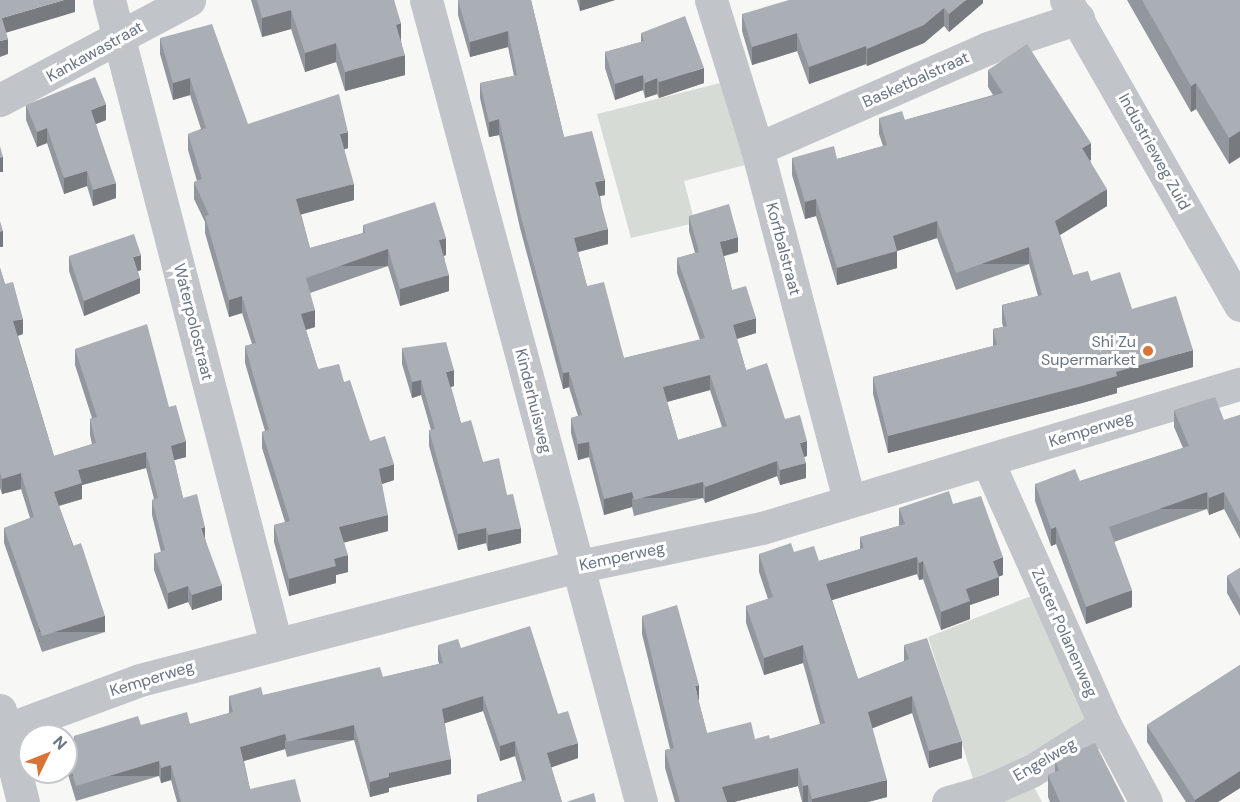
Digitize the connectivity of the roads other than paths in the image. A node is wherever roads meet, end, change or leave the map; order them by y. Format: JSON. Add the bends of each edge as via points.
{"nodes":[{"id":1,"x":109,"y":0,"type":"edge"},
{"id":2,"x":189,"y":0,"type":"edge"},
{"id":3,"x":426,"y":0,"type":"edge"},
{"id":4,"x":711,"y":0,"type":"edge"},
{"id":5,"x":1072,"y":9,"type":"edge"},
{"id":6,"x":120,"y":39,"type":"junction"},
{"id":7,"x":0,"y":100,"type":"edge"},
{"id":8,"x":757,"y":149,"type":"junction"},
{"id":9,"x":1240,"y":305,"type":"edge"},
{"id":10,"x":1240,"y":384,"type":"edge"},
{"id":11,"x":988,"y":462,"type":"junction"},
{"id":12,"x":849,"y":500,"type":"junction"},
{"id":13,"x":575,"y":567,"type":"junction"},
{"id":14,"x":276,"y":644,"type":"junction"},
{"id":15,"x":3,"y":720,"type":"edge"},
{"id":16,"x":1105,"y":725,"type":"junction"},
{"id":17,"x":7,"y":768,"type":"edge"},
{"id":18,"x":23,"y":802,"type":"edge"},
{"id":19,"x":640,"y":802,"type":"edge"},
{"id":20,"x":948,"y":802,"type":"edge"},
{"id":21,"x":1146,"y":802,"type":"edge"}],
"edges":[{"from":1,"to":6,"type":"street","name":"Waterpolostraat"},
{"from":2,"to":6,"type":"street","name":"Kankawastraat"},
{"from":3,"to":13,"type":"street","name":"Kinderhuisweg","via":[[490,229]]},
{"from":4,"to":8,"type":"street","name":"Korfbalstraat"},
{"from":5,"to":8,"type":"street","name":"Basketbalstraat"},
{"from":5,"to":9,"type":"street","name":"Industrieweg Zuid"},
{"from":6,"to":7,"type":"street","name":"Kankawastraat"},
{"from":6,"to":14,"type":"street","name":"Waterpolostraat"},
{"from":8,"to":12,"type":"street","name":"Korfbalstraat"},
{"from":10,"to":11,"type":"street","name":"Kemperweg"},
{"from":11,"to":12,"type":"street","name":"Kemperweg"},
{"from":11,"to":16,"type":"street","name":"Zuster Polanenweg"},
{"from":12,"to":13,"type":"street","name":"Kemperweg","via":[[762,528]]},
{"from":13,"to":14,"type":"street","name":"Kemperweg"},
{"from":13,"to":19,"type":"street","name":"Kinderhuisweg"},
{"from":14,"to":15,"type":"street","name":"Kemperweg"},
{"from":15,"to":17,"type":"street"},
{"from":16,"to":20,"type":"street","name":"Engelweg","via":[[1031,771],[984,792]]},
{"from":16,"to":21,"type":"street","name":"Zuster Polanenweg"},
{"from":17,"to":18,"type":"street"}]}
